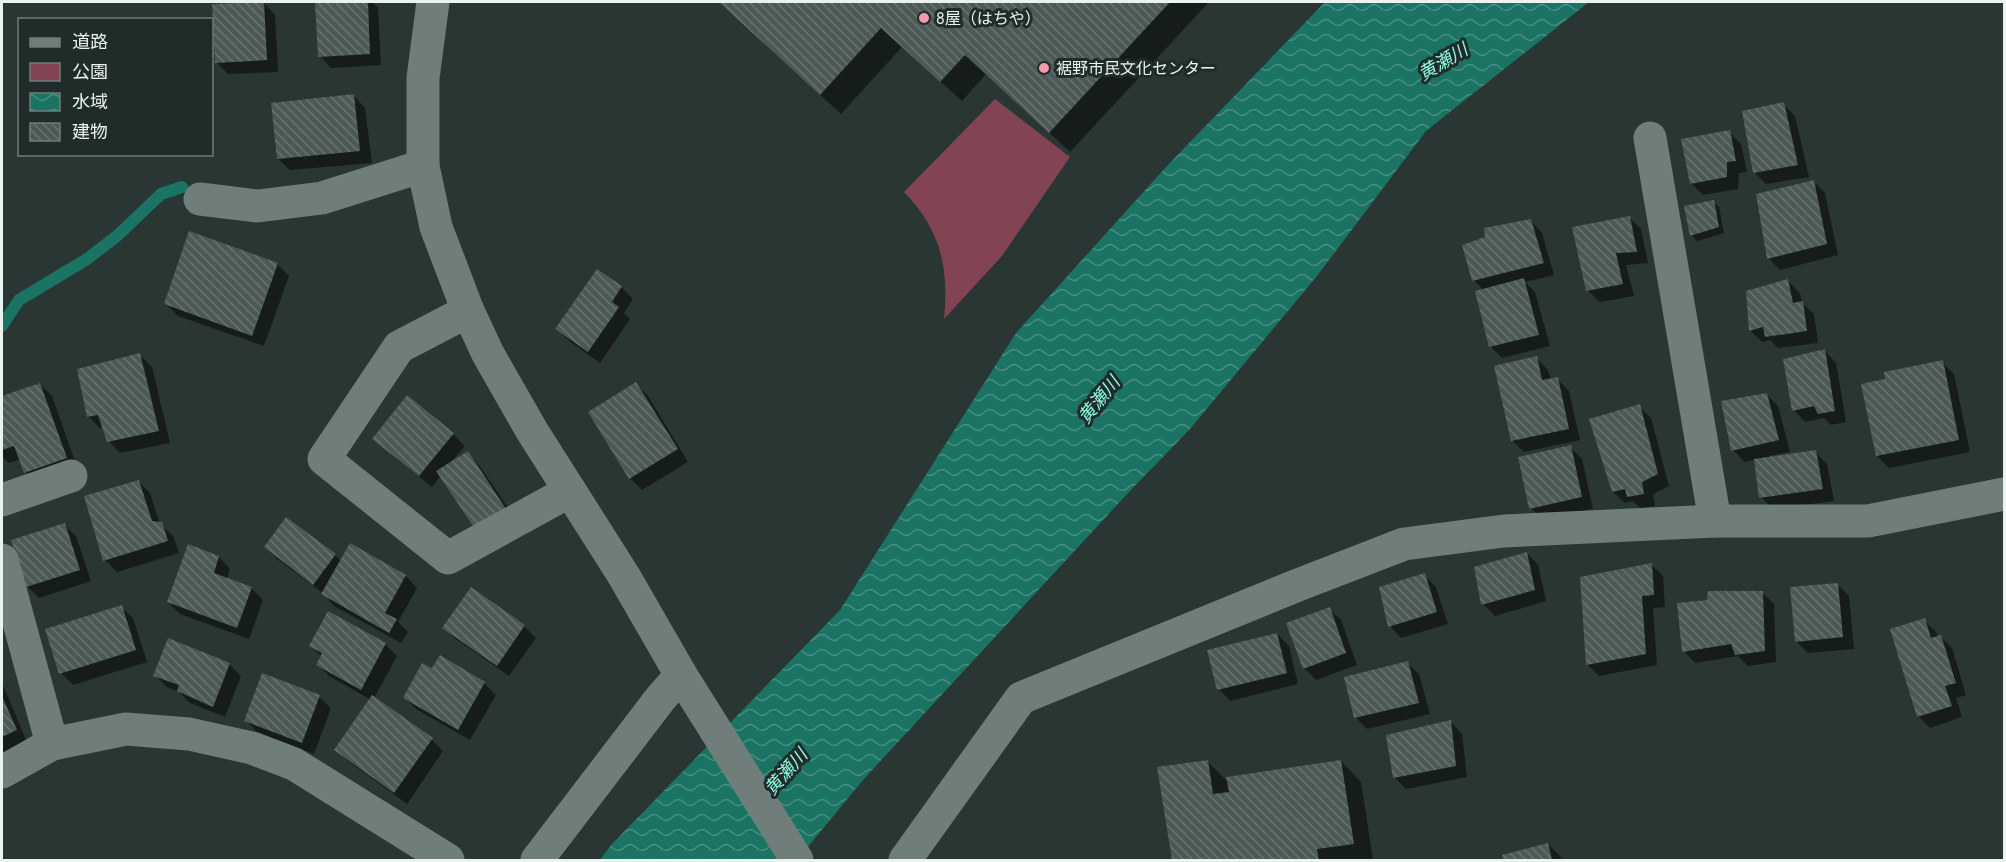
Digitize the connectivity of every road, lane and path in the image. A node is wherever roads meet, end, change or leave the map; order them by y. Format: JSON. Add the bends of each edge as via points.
{"nodes":[{"id":1,"x":433,"y":2,"type":"edge"},
{"id":2,"x":1650,"y":138,"type":"dead end"},
{"id":3,"x":423,"y":166,"type":"junction"},
{"id":4,"x":200,"y":199,"type":"dead end"},
{"id":5,"x":468,"y":311,"type":"junction"},
{"id":6,"x":71,"y":476,"type":"dead end"},
{"id":7,"x":570,"y":491,"type":"junction"},
{"id":8,"x":2004,"y":494,"type":"edge"},
{"id":9,"x":2,"y":500,"type":"edge"},
{"id":10,"x":1715,"y":521,"type":"junction"},
{"id":11,"x":2,"y":560,"type":"edge"},
{"id":12,"x":681,"y":675,"type":"junction"},
{"id":13,"x":52,"y":744,"type":"junction"},
{"id":14,"x":2,"y":772,"type":"edge"},
{"id":15,"x":439,"y":857,"type":"edge"},
{"id":16,"x":537,"y":861,"type":"edge"},
{"id":17,"x":796,"y":861,"type":"edge"},
{"id":18,"x":905,"y":861,"type":"edge"}],
"edges":[{"from":1,"to":3,"type":"street","via":[[423,78]]},
{"from":2,"to":10,"type":"street"},
{"from":3,"to":4,"type":"street","via":[[322,198],[258,206]]},
{"from":3,"to":5,"type":"street","via":[[436,227]]},
{"from":5,"to":7,"type":"street","via":[[488,354]]},
{"from":5,"to":7,"type":"street","via":[[399,347],[324,459],[448,558]]},
{"from":6,"to":9,"type":"street"},
{"from":7,"to":12,"type":"street"},
{"from":8,"to":10,"type":"street","via":[[1868,521]]},
{"from":10,"to":18,"type":"street","via":[[1504,531],[1404,544],[1021,698]]},
{"from":11,"to":13,"type":"street"},
{"from":12,"to":16,"type":"street"},
{"from":12,"to":17,"type":"street"},
{"from":13,"to":14,"type":"street"},
{"from":13,"to":15,"type":"street","via":[[126,729],[189,734],[252,748],[294,764]]}]}
